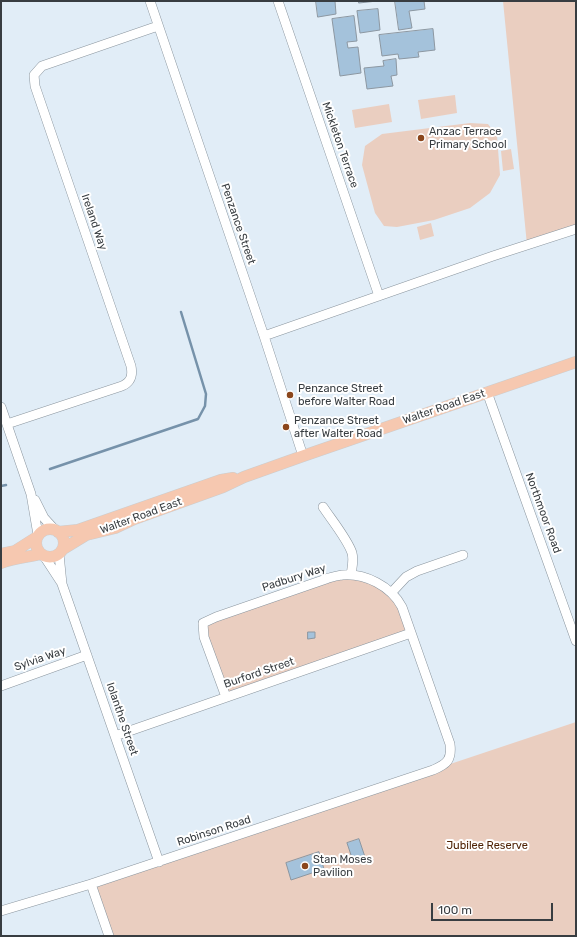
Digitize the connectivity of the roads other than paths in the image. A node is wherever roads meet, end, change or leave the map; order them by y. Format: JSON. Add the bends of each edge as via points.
{"nodes":[{"id":1,"x":150,"y":1,"type":"edge"},
{"id":2,"x":278,"y":1,"type":"edge"},
{"id":3,"x":158,"y":26,"type":"junction"},
{"id":4,"x":576,"y":229,"type":"edge"},
{"id":5,"x":378,"y":296,"type":"junction"},
{"id":6,"x":264,"y":336,"type":"junction"},
{"id":7,"x":576,"y":362,"type":"edge"},
{"id":8,"x":487,"y":392,"type":"junction"},
{"id":9,"x":1,"y":407,"type":"edge"},
{"id":10,"x":7,"y":424,"type":"junction"},
{"id":11,"x":303,"y":456,"type":"junction"},
{"id":12,"x":244,"y":477,"type":"junction"},
{"id":13,"x":31,"y":494,"type":"junction"},
{"id":14,"x":323,"y":507,"type":"dead end"},
{"id":15,"x":56,"y":531,"type":"junction"},
{"id":16,"x":38,"y":536,"type":"junction"},
{"id":17,"x":61,"y":551,"type":"junction"},
{"id":18,"x":1,"y":554,"type":"edge"},
{"id":19,"x":42,"y":555,"type":"junction"},
{"id":20,"x":463,"y":555,"type":"dead end"},
{"id":21,"x":1,"y":563,"type":"edge"},
{"id":22,"x":351,"y":575,"type":"junction"},
{"id":23,"x":62,"y":584,"type":"junction"},
{"id":24,"x":392,"y":592,"type":"junction"},
{"id":25,"x":411,"y":633,"type":"junction"},
{"id":26,"x":576,"y":641,"type":"edge"},
{"id":27,"x":87,"y":655,"type":"junction"},
{"id":28,"x":1,"y":686,"type":"edge"},
{"id":29,"x":226,"y":697,"type":"junction"},
{"id":30,"x":115,"y":736,"type":"junction"},
{"id":31,"x":433,"y":770,"type":"joint"},
{"id":32,"x":159,"y":862,"type":"junction"},
{"id":33,"x":91,"y":884,"type":"junction"},
{"id":34,"x":1,"y":911,"type":"edge"},
{"id":35,"x":109,"y":936,"type":"edge"}],
"edges":[{"from":1,"to":3,"type":"street","name":"Penzance Street"},
{"from":2,"to":5,"type":"street","name":"Mickleton Terrace"},
{"from":3,"to":6,"type":"street","name":"Penzance Street"},
{"from":3,"to":10,"type":"street","name":"Ireland Way","via":[[42,66],[34,75],[35,86],[131,366],[131,377],[122,386]]},
{"from":4,"to":5,"type":"street"},
{"from":5,"to":6,"type":"street"},
{"from":6,"to":11,"type":"street","name":"Penzance Street"},
{"from":7,"to":8,"type":"main road","name":"Walter Road East"},
{"from":8,"to":11,"type":"main road","name":"Walter Road East"},
{"from":8,"to":26,"type":"street","name":"Northmoor Road"},
{"from":9,"to":10,"type":"street"},
{"from":10,"to":13,"type":"street"},
{"from":11,"to":12,"type":"main road","name":"Walter Road East"},
{"from":12,"to":15,"type":"main road","name":"Walter Road East","via":[[221,480],[78,530]]},
{"from":12,"to":17,"type":"main road","name":"Walter Road East","via":[[115,528],[81,537]]},
{"from":13,"to":15,"type":"street","via":[[44,518]]},
{"from":13,"to":16,"type":"street"},
{"from":14,"to":22,"type":"street","via":[[352,553]]},
{"from":15,"to":16,"type":"main road","via":[[46,530]]},
{"from":15,"to":17,"type":"main road","via":[[64,540]]},
{"from":16,"to":18,"type":"main road","via":[[15,551]]},
{"from":16,"to":19,"type":"main road","via":[[36,545]]},
{"from":17,"to":19,"type":"main road","via":[[52,557]]},
{"from":17,"to":23,"type":"street","name":"Iolanthe Street"},
{"from":19,"to":21,"type":"main road"},
{"from":19,"to":23,"type":"street","name":"Iolanthe Street"},
{"from":20,"to":24,"type":"street","via":[[417,571],[406,577]]},
{"from":22,"to":24,"type":"street","name":"Padbury Way","via":[[368,579]]},
{"from":22,"to":29,"type":"street","name":"Padbury Way","via":[[326,578],[208,619],[203,623],[204,637]]},
{"from":23,"to":27,"type":"street","name":"Iolanthe Street"},
{"from":24,"to":25,"type":"street","name":"Padbury Way","via":[[402,607]]},
{"from":25,"to":29,"type":"street","name":"Burford Street"},
{"from":25,"to":31,"type":"street","name":"Padbury Way","via":[[450,744],[451,754],[447,763]]},
{"from":27,"to":28,"type":"street","name":"Sylvia Way"},
{"from":27,"to":30,"type":"street","name":"Iolanthe Street"},
{"from":29,"to":30,"type":"street","name":"Burford Street"},
{"from":30,"to":32,"type":"street","name":"Iolanthe Street"},
{"from":31,"to":32,"type":"street","name":"Robinson Road"},
{"from":32,"to":33,"type":"street","name":"Robinson Road"},
{"from":33,"to":34,"type":"street","name":"Robinson Road"},
{"from":33,"to":35,"type":"street"}]}
